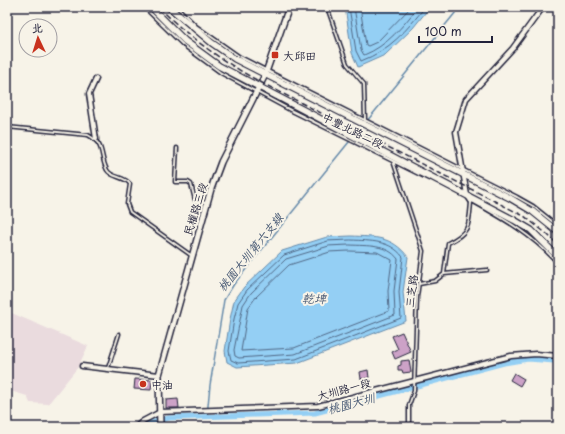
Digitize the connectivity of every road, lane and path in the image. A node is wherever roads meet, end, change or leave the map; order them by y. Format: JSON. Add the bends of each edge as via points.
{"nodes":[{"id":1,"x":144,"y":7,"type":"edge"},
{"id":2,"x":151,"y":7,"type":"edge"},
{"id":3,"x":169,"y":7,"type":"edge"},
{"id":4,"x":176,"y":7,"type":"edge"},
{"id":5,"x":289,"y":7,"type":"edge"},
{"id":6,"x":327,"y":7,"type":"edge"},
{"id":7,"x":543,"y":7,"type":"edge"},
{"id":8,"x":265,"y":73,"type":"junction"},
{"id":9,"x":96,"y":80,"type":"dead end"},
{"id":10,"x":256,"y":89,"type":"junction"},
{"id":11,"x":365,"y":121,"type":"junction"},
{"id":12,"x":7,"y":127,"type":"edge"},
{"id":13,"x":96,"y":139,"type":"junction"},
{"id":14,"x":177,"y":148,"type":"dead end"},
{"id":15,"x":393,"y":161,"type":"junction"},
{"id":16,"x":464,"y":172,"type":"junction"},
{"id":17,"x":467,"y":195,"type":"junction"},
{"id":18,"x":471,"y":201,"type":"junction"},
{"id":19,"x":207,"y":203,"type":"junction"},
{"id":20,"x":558,"y":226,"type":"edge"},
{"id":21,"x":558,"y":232,"type":"edge"},
{"id":22,"x":192,"y":256,"type":"junction"},
{"id":23,"x":558,"y":257,"type":"edge"},
{"id":24,"x":558,"y":262,"type":"edge"},
{"id":25,"x":487,"y":270,"type":"dead end"},
{"id":26,"x":444,"y":274,"type":"junction"},
{"id":27,"x":419,"y":284,"type":"junction"},
{"id":28,"x":119,"y":334,"type":"dead end"},
{"id":29,"x":558,"y":356,"type":"edge"},
{"id":30,"x":82,"y":366,"type":"dead end"},
{"id":31,"x":108,"y":368,"type":"junction"},
{"id":32,"x":159,"y":375,"type":"junction"},
{"id":33,"x":413,"y":382,"type":"junction"},
{"id":34,"x":160,"y":412,"type":"junction"},
{"id":35,"x":136,"y":427,"type":"edge"},
{"id":36,"x":160,"y":427,"type":"edge"},
{"id":37,"x":408,"y":427,"type":"edge"}],
"edges":[{"from":1,"to":10,"type":"lane","name":"中豐北路二段","via":[[178,40],[220,73]]},
{"from":2,"to":10,"type":"main road","name":"中豐北路二段","via":[[200,52]]},
{"from":3,"to":8,"type":"main road","name":"中豐北路二段","via":[[212,43]]},
{"from":4,"to":8,"type":"lane","name":"中豐北路二段","via":[[196,26]]},
{"from":5,"to":8,"type":"street","name":"民權路三段"},
{"from":6,"to":11,"type":"lane","via":[[347,64],[364,84]]},
{"from":7,"to":16,"type":"street","via":[[513,48],[466,99],[456,132]]},
{"from":8,"to":10,"type":"street","name":"民權路三段"},
{"from":8,"to":11,"type":"lane","name":"中豐北路二段"},
{"from":8,"to":16,"type":"main road","name":"中豐北路二段"},
{"from":9,"to":13,"type":"street","via":[[89,94]]},
{"from":10,"to":15,"type":"lane","name":"中豐北路二段"},
{"from":10,"to":17,"type":"main road","name":"中豐北路二段"},
{"from":10,"to":19,"type":"street","name":"民權路三段","via":[[221,162]]},
{"from":11,"to":16,"type":"lane","name":"中豐北路二段"},
{"from":12,"to":13,"type":"lane","via":[[88,135]]},
{"from":13,"to":22,"type":"lane","via":[[110,174],[127,180],[130,184],[127,204],[130,212]]},
{"from":14,"to":19,"type":"lane","via":[[175,182],[188,182],[191,184],[195,200]]},
{"from":15,"to":18,"type":"lane","name":"中豐北路二段"},
{"from":15,"to":27,"type":"lane","name":"三芝路","via":[[423,251]]},
{"from":16,"to":17,"type":"street"},
{"from":16,"to":20,"type":"lane","name":"中豐北路二段","via":[[532,206]]},
{"from":16,"to":21,"type":"main road","name":"中豐北路二段","via":[[532,211]]},
{"from":17,"to":18,"type":"street"},
{"from":17,"to":23,"type":"main road","name":"中豐北路二段","via":[[531,230]]},
{"from":18,"to":24,"type":"lane","name":"中豐北路二段","via":[[525,232]]},
{"from":18,"to":26,"type":"lane","via":[[469,221],[462,236],[448,244]]},
{"from":19,"to":22,"type":"street","name":"民權路三段"},
{"from":22,"to":32,"type":"street","name":"民權路三段"},
{"from":25,"to":26,"type":"lane"},
{"from":26,"to":27,"type":"lane","via":[[435,281]]},
{"from":27,"to":33,"type":"lane","name":"三芝路"},
{"from":28,"to":31,"type":"lane"},
{"from":29,"to":33,"type":"street","name":"大圳路一段","via":[[511,356]]},
{"from":30,"to":31,"type":"street"},
{"from":31,"to":32,"type":"street"},
{"from":32,"to":34,"type":"street","name":"民權路三段"},
{"from":33,"to":34,"type":"street","name":"大圳路一段","via":[[318,406]]},
{"from":33,"to":37,"type":"lane","name":"三芝路"},
{"from":34,"to":35,"type":"street","name":"大圳路一段"},
{"from":34,"to":36,"type":"street","name":"民權路三段"}]}
